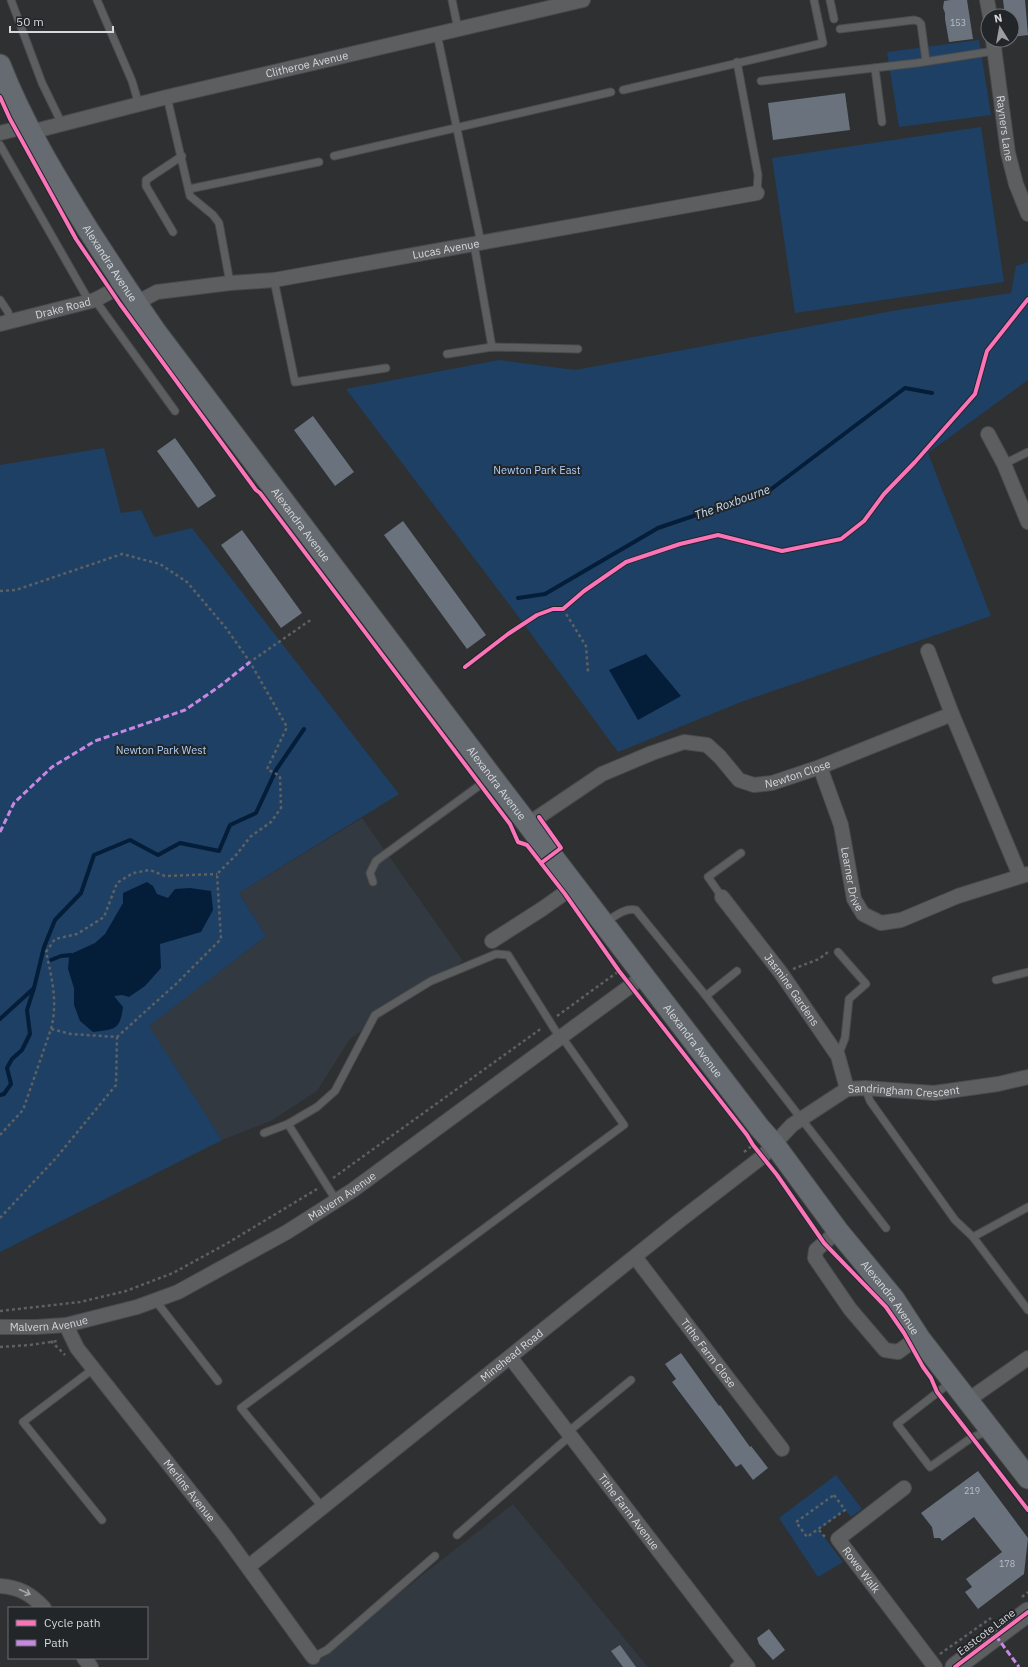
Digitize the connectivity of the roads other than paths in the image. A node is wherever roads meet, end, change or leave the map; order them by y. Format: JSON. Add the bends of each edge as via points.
{"nodes":[{"id":1,"x":11,"y":0,"type":"edge"},
{"id":2,"x":97,"y":0,"type":"edge"},
{"id":3,"x":452,"y":0,"type":"edge"},
{"id":4,"x":583,"y":0,"type":"edge"},
{"id":5,"x":814,"y":0,"type":"edge"},
{"id":6,"x":830,"y":0,"type":"edge"},
{"id":7,"x":834,"y":19,"type":"dead end"},
{"id":8,"x":458,"y":29,"type":"junction"},
{"id":9,"x":840,"y":29,"type":"dead end"},
{"id":10,"x":437,"y":34,"type":"junction"},
{"id":11,"x":981,"y":48,"type":"edge"},
{"id":12,"x":994,"y":48,"type":"edge"},
{"id":13,"x":926,"y":61,"type":"junction"},
{"id":14,"x":737,"y":62,"type":"junction"},
{"id":15,"x":0,"y":65,"type":"edge"},
{"id":16,"x":875,"y":68,"type":"junction"},
{"id":17,"x":761,"y":81,"type":"dead end"},
{"id":18,"x":623,"y":90,"type":"dead end"},
{"id":19,"x":611,"y":92,"type":"dead end"},
{"id":20,"x":167,"y":97,"type":"junction"},
{"id":21,"x":139,"y":104,"type":"junction"},
{"id":22,"x":882,"y":122,"type":"dead end"},
{"id":23,"x":62,"y":124,"type":"junction"},
{"id":24,"x":456,"y":128,"type":"junction"},
{"id":25,"x":30,"y":129,"type":"junction"},
{"id":26,"x":0,"y":133,"type":"edge"},
{"id":27,"x":0,"y":145,"type":"edge"},
{"id":28,"x":182,"y":156,"type":"junction"},
{"id":29,"x":334,"y":156,"type":"dead end"},
{"id":30,"x":319,"y":162,"type":"dead end"},
{"id":31,"x":189,"y":189,"type":"junction"},
{"id":32,"x":757,"y":193,"type":"joint"},
{"id":33,"x":1028,"y":214,"type":"edge"},
{"id":34,"x":173,"y":232,"type":"dead end"},
{"id":35,"x":477,"y":243,"type":"junction"},
{"id":36,"x":274,"y":280,"type":"junction"},
{"id":37,"x":230,"y":283,"type":"junction"},
{"id":38,"x":123,"y":285,"type":"junction"},
{"id":39,"x":0,"y":300,"type":"edge"},
{"id":40,"x":92,"y":301,"type":"junction"},
{"id":41,"x":136,"y":303,"type":"junction"},
{"id":42,"x":5,"y":323,"type":"edge"},
{"id":43,"x":492,"y":347,"type":"junction"},
{"id":44,"x":578,"y":349,"type":"dead end"},
{"id":45,"x":448,"y":354,"type":"dead end"},
{"id":46,"x":386,"y":368,"type":"dead end"},
{"id":47,"x":175,"y":411,"type":"dead end"},
{"id":48,"x":988,"y":434,"type":"dead end"},
{"id":49,"x":1028,"y":452,"type":"edge"},
{"id":50,"x":1004,"y":464,"type":"junction"},
{"id":51,"x":1028,"y":522,"type":"edge"},
{"id":52,"x":928,"y":651,"type":"dead end"},
{"id":53,"x":952,"y":714,"type":"junction"},
{"id":54,"x":820,"y":768,"type":"junction"},
{"id":55,"x":491,"y":777,"type":"junction"},
{"id":56,"x":528,"y":824,"type":"junction"},
{"id":57,"x":741,"y":853,"type":"dead end"},
{"id":58,"x":1024,"y":875,"type":"edge"},
{"id":59,"x":373,"y":882,"type":"dead end"},
{"id":60,"x":576,"y":885,"type":"junction"},
{"id":61,"x":722,"y":897,"type":"joint"},
{"id":62,"x":604,"y":923,"type":"junction"},
{"id":63,"x":492,"y":941,"type":"dead end"},
{"id":64,"x":838,"y":952,"type":"road end"},
{"id":65,"x":737,"y":971,"type":"dead end"},
{"id":66,"x":1028,"y":972,"type":"edge"},
{"id":67,"x":996,"y":980,"type":"dead end"},
{"id":68,"x":637,"y":981,"type":"junction"},
{"id":69,"x":706,"y":996,"type":"junction"},
{"id":70,"x":561,"y":1038,"type":"junction"},
{"id":71,"x":838,"y":1056,"type":"junction"},
{"id":72,"x":1028,"y":1077,"type":"edge"},
{"id":73,"x":865,"y":1088,"type":"junction"},
{"id":74,"x":847,"y":1089,"type":"junction"},
{"id":75,"x":802,"y":1119,"type":"junction"},
{"id":76,"x":288,"y":1124,"type":"junction"},
{"id":77,"x":264,"y":1133,"type":"dead end"},
{"id":78,"x":768,"y":1150,"type":"junction"},
{"id":79,"x":336,"y":1200,"type":"junction"},
{"id":80,"x":1028,"y":1207,"type":"edge"},
{"id":81,"x":886,"y":1228,"type":"dead end"},
{"id":82,"x":838,"y":1231,"type":"junction"},
{"id":83,"x":973,"y":1237,"type":"junction"},
{"id":84,"x":635,"y":1257,"type":"junction"},
{"id":85,"x":155,"y":1300,"type":"junction"},
{"id":86,"x":1028,"y":1310,"type":"edge"},
{"id":87,"x":66,"y":1325,"type":"junction"},
{"id":88,"x":0,"y":1328,"type":"edge"},
{"id":89,"x":920,"y":1339,"type":"junction"},
{"id":90,"x":510,"y":1357,"type":"junction"},
{"id":91,"x":1028,"y":1358,"type":"edge"},
{"id":92,"x":93,"y":1369,"type":"junction"},
{"id":93,"x":631,"y":1380,"type":"dead end"},
{"id":94,"x":953,"y":1380,"type":"junction"},
{"id":95,"x":218,"y":1381,"type":"dead end"},
{"id":96,"x":968,"y":1400,"type":"junction"},
{"id":97,"x":990,"y":1430,"type":"junction"},
{"id":98,"x":569,"y":1434,"type":"junction"},
{"id":99,"x":782,"y":1449,"type":"dead end"},
{"id":100,"x":1028,"y":1478,"type":"edge"},
{"id":101,"x":904,"y":1488,"type":"dead end"},
{"id":102,"x":324,"y":1508,"type":"junction"},
{"id":103,"x":102,"y":1520,"type":"dead end"},
{"id":104,"x":457,"y":1535,"type":"dead end"},
{"id":105,"x":434,"y":1556,"type":"dead end"},
{"id":106,"x":248,"y":1567,"type":"junction"},
{"id":107,"x":0,"y":1586,"type":"edge"},
{"id":108,"x":1022,"y":1606,"type":"edge"},
{"id":109,"x":43,"y":1607,"type":"edge"},
{"id":110,"x":313,"y":1657,"type":"joint"},
{"id":111,"x":85,"y":1659,"type":"edge"},
{"id":112,"x":741,"y":1665,"type":"edge"},
{"id":113,"x":934,"y":1665,"type":"edge"},
{"id":114,"x":91,"y":1667,"type":"edge"},
{"id":115,"x":955,"y":1667,"type":"edge"}],
"edges":[{"from":1,"to":23,"type":"lane","via":[[42,83]]},
{"from":2,"to":21,"type":"lane","via":[[132,81]]},
{"from":3,"to":8,"type":"lane"},
{"from":4,"to":8,"type":"street","name":"Clitheroe Avenue"},
{"from":5,"to":14,"type":"lane","via":[[824,43]]},
{"from":6,"to":7,"type":"lane"},
{"from":8,"to":10,"type":"street","name":"Clitheroe Avenue"},
{"from":9,"to":13,"type":"lane","via":[[918,21],[921,24]]},
{"from":10,"to":20,"type":"street","name":"Clitheroe Avenue"},
{"from":10,"to":24,"type":"lane"},
{"from":11,"to":13,"type":"lane"},
{"from":12,"to":33,"type":"street","name":"Rayners Lane","via":[[1008,153],[1016,184]]},
{"from":13,"to":16,"type":"lane"},
{"from":14,"to":18,"type":"lane"},
{"from":14,"to":32,"type":"lane","via":[[758,175]]},
{"from":15,"to":25,"type":"main road","name":"Alexandra Avenue"},
{"from":16,"to":17,"type":"lane"},
{"from":16,"to":22,"type":"lane"},
{"from":19,"to":24,"type":"lane"},
{"from":20,"to":21,"type":"street","name":"Clitheroe Avenue"},
{"from":20,"to":28,"type":"lane"},
{"from":21,"to":23,"type":"street","name":"Clitheroe Avenue"},
{"from":23,"to":25,"type":"street","name":"Clitheroe Avenue"},
{"from":24,"to":29,"type":"lane"},
{"from":24,"to":35,"type":"lane"},
{"from":25,"to":26,"type":"street","name":"Clitheroe Avenue"},
{"from":25,"to":38,"type":"main road","name":"Alexandra Avenue","via":[[59,183]]},
{"from":27,"to":40,"type":"lane"},
{"from":28,"to":31,"type":"lane"},
{"from":28,"to":34,"type":"lane","via":[[146,180],[146,186]]},
{"from":30,"to":31,"type":"lane"},
{"from":31,"to":37,"type":"lane","via":[[190,196],[219,223]]},
{"from":32,"to":35,"type":"street","name":"Lucas Avenue"},
{"from":35,"to":36,"type":"street","name":"Lucas Avenue"},
{"from":35,"to":43,"type":"lane"},
{"from":36,"to":37,"type":"street","name":"Lucas Avenue"},
{"from":36,"to":46,"type":"lane","via":[[295,382]]},
{"from":37,"to":41,"type":"street","name":"Lucas Avenue","via":[[157,292]]},
{"from":38,"to":40,"type":"street","name":"Drake Road"},
{"from":38,"to":41,"type":"main road","name":"Alexandra Avenue"},
{"from":39,"to":42,"type":"lane","via":[[8,312]]},
{"from":40,"to":42,"type":"street","name":"Drake Road"},
{"from":40,"to":47,"type":"lane"},
{"from":41,"to":55,"type":"main road","name":"Alexandra Avenue"},
{"from":43,"to":44,"type":"lane"},
{"from":43,"to":45,"type":"lane"},
{"from":48,"to":50,"type":"street"},
{"from":49,"to":50,"type":"lane"},
{"from":50,"to":51,"type":"street"},
{"from":52,"to":53,"type":"street"},
{"from":53,"to":54,"type":"street","name":"Newton Close"},
{"from":53,"to":58,"type":"street"},
{"from":54,"to":56,"type":"street","name":"Newton Close","via":[[772,783],[754,785],[738,780],[720,757],[706,745],[684,742],[602,774]]},
{"from":54,"to":58,"type":"street","name":"Learner Drive","via":[[841,825],[854,899],[863,914],[881,923],[902,920],[958,896]]},
{"from":55,"to":56,"type":"main road","name":"Alexandra Avenue"},
{"from":55,"to":59,"type":"lane","via":[[376,861],[370,873]]},
{"from":56,"to":60,"type":"main road","name":"Alexandra Avenue"},
{"from":57,"to":61,"type":"lane","via":[[708,877]]},
{"from":60,"to":62,"type":"main road","name":"Alexandra Avenue"},
{"from":60,"to":63,"type":"street"},
{"from":61,"to":71,"type":"street","name":"Jasmine Gardens","via":[[781,973]]},
{"from":62,"to":68,"type":"main road","name":"Alexandra Avenue"},
{"from":62,"to":69,"type":"lane","via":[[626,910],[636,910]]},
{"from":64,"to":71,"type":"lane","via":[[866,984],[849,999],[845,1038]]},
{"from":65,"to":69,"type":"lane"},
{"from":66,"to":67,"type":"lane"},
{"from":68,"to":70,"type":"street","name":"Malvern Avenue"},
{"from":68,"to":78,"type":"main road","name":"Alexandra Avenue","via":[[759,1126]]},
{"from":69,"to":75,"type":"lane"},
{"from":70,"to":76,"type":"lane","via":[[508,955],[496,954],[431,982],[375,1015],[335,1091],[317,1107]]},
{"from":70,"to":79,"type":"street","name":"Malvern Avenue"},
{"from":70,"to":102,"type":"lane","via":[[624,1125],[241,1408]]},
{"from":71,"to":74,"type":"street","name":"Jasmine Gardens"},
{"from":72,"to":73,"type":"street","name":"Sandringham Crescent","via":[[934,1093]]},
{"from":73,"to":74,"type":"street","name":"Sandringham Crescent"},
{"from":73,"to":83,"type":"lane","via":[[870,1101],[924,1176],[956,1220]]},
{"from":74,"to":75,"type":"street","name":"Sandringham Crescent"},
{"from":75,"to":78,"type":"street","name":"Sandringham Crescent"},
{"from":75,"to":81,"type":"lane"},
{"from":76,"to":77,"type":"lane"},
{"from":76,"to":79,"type":"lane"},
{"from":78,"to":82,"type":"main road","name":"Alexandra Avenue"},
{"from":78,"to":84,"type":"street","name":"Minehead Road"},
{"from":79,"to":85,"type":"street","name":"Malvern Avenue","via":[[287,1232],[178,1292]]},
{"from":80,"to":83,"type":"lane"},
{"from":82,"to":89,"type":"main road","name":"Alexandra Avenue","via":[[894,1299]]},
{"from":82,"to":89,"type":"street","via":[[816,1250],[815,1258],[850,1309],[885,1350],[898,1352]]},
{"from":83,"to":86,"type":"lane"},
{"from":84,"to":90,"type":"street","name":"Minehead Road"},
{"from":84,"to":99,"type":"street","name":"Tithe Farm Close"},
{"from":85,"to":87,"type":"street","name":"Malvern Avenue"},
{"from":85,"to":95,"type":"lane"},
{"from":87,"to":88,"type":"street","name":"Malvern Avenue"},
{"from":87,"to":92,"type":"street","name":"Merlins Avenue","via":[[77,1348]]},
{"from":89,"to":94,"type":"main road","name":"Alexandra Avenue"},
{"from":90,"to":98,"type":"street","name":"Tithe Farm Avenue"},
{"from":90,"to":102,"type":"street","name":"Minehead Road"},
{"from":91,"to":96,"type":"street"},
{"from":92,"to":103,"type":"lane","via":[[23,1422]]},
{"from":92,"to":106,"type":"street","name":"Merlins Avenue","via":[[224,1533]]},
{"from":93,"to":98,"type":"lane"},
{"from":94,"to":96,"type":"main road","name":"Alexandra Avenue"},
{"from":94,"to":97,"type":"lane","via":[[897,1424],[930,1467],[972,1438]]},
{"from":96,"to":97,"type":"main road","name":"Alexandra Avenue"},
{"from":97,"to":100,"type":"main road","name":"Alexandra Avenue"},
{"from":98,"to":104,"type":"lane"},
{"from":98,"to":112,"type":"street","name":"Tithe Farm Avenue"},
{"from":101,"to":113,"type":"street","name":"Rowe Walk","via":[[838,1540]]},
{"from":102,"to":106,"type":"street","name":"Minehead Road"},
{"from":105,"to":110,"type":"lane","via":[[327,1650]]},
{"from":106,"to":110,"type":"street","name":"Merlins Avenue"},
{"from":107,"to":109,"type":"street","one_way":true,"via":[[14,1587],[32,1595]]},
{"from":108,"to":115,"type":"street","name":"Eastcote Lane"},
{"from":111,"to":114,"type":"street"}]}
